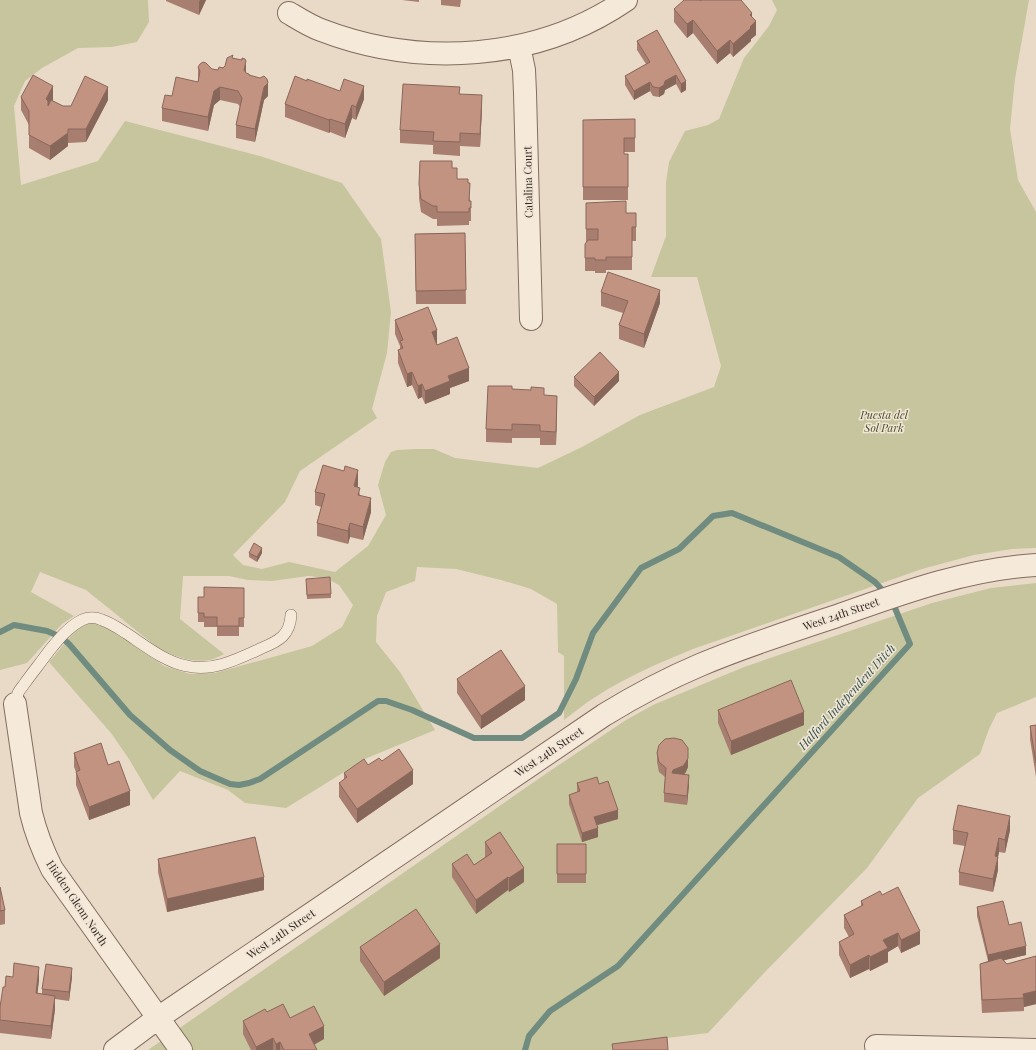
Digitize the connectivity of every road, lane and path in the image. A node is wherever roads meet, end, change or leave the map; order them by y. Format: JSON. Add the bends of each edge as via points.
{"nodes":[{"id":1,"x":626,"y":0,"type":"edge"},
{"id":2,"x":289,"y":13,"type":"dead end"},
{"id":3,"x":519,"y":46,"type":"junction"},
{"id":4,"x":531,"y":319,"type":"dead end"},
{"id":5,"x":1036,"y":565,"type":"edge"},
{"id":6,"x":291,"y":614,"type":"dead end"},
{"id":7,"x":15,"y":704,"type":"joint"},
{"id":8,"x":158,"y":1018,"type":"junction"},
{"id":9,"x":876,"y":1046,"type":"dead end"},
{"id":10,"x":949,"y":1049,"type":"edge"},
{"id":11,"x":115,"y":1050,"type":"edge"},
{"id":12,"x":181,"y":1050,"type":"edge"},
{"id":13,"x":1036,"y":1050,"type":"edge"}],
"edges":[{"from":1,"to":3,"type":"street","via":[[566,32]]},
{"from":2,"to":3,"type":"street","via":[[339,37],[404,52],[462,54]]},
{"from":3,"to":4,"type":"street","name":"Catalina Court","via":[[524,70]]},
{"from":5,"to":8,"type":"street","name":"West 24th Street","via":[[984,571],[908,591],[751,645],[699,665],[643,692],[604,715]]},
{"from":6,"to":7,"type":"lane","via":[[284,636],[274,643],[220,665],[201,668],[172,661],[112,624],[94,618],[82,620],[60,638],[37,666],[18,693]]},
{"from":7,"to":8,"type":"street","name":"Hidden Glenn North","via":[[31,813],[41,848],[52,869]]},
{"from":8,"to":11,"type":"street","name":"West 24th Street"},
{"from":8,"to":12,"type":"street","name":"Hidden Glenn North"},
{"from":9,"to":10,"type":"street"},
{"from":10,"to":13,"type":"street"}]}
